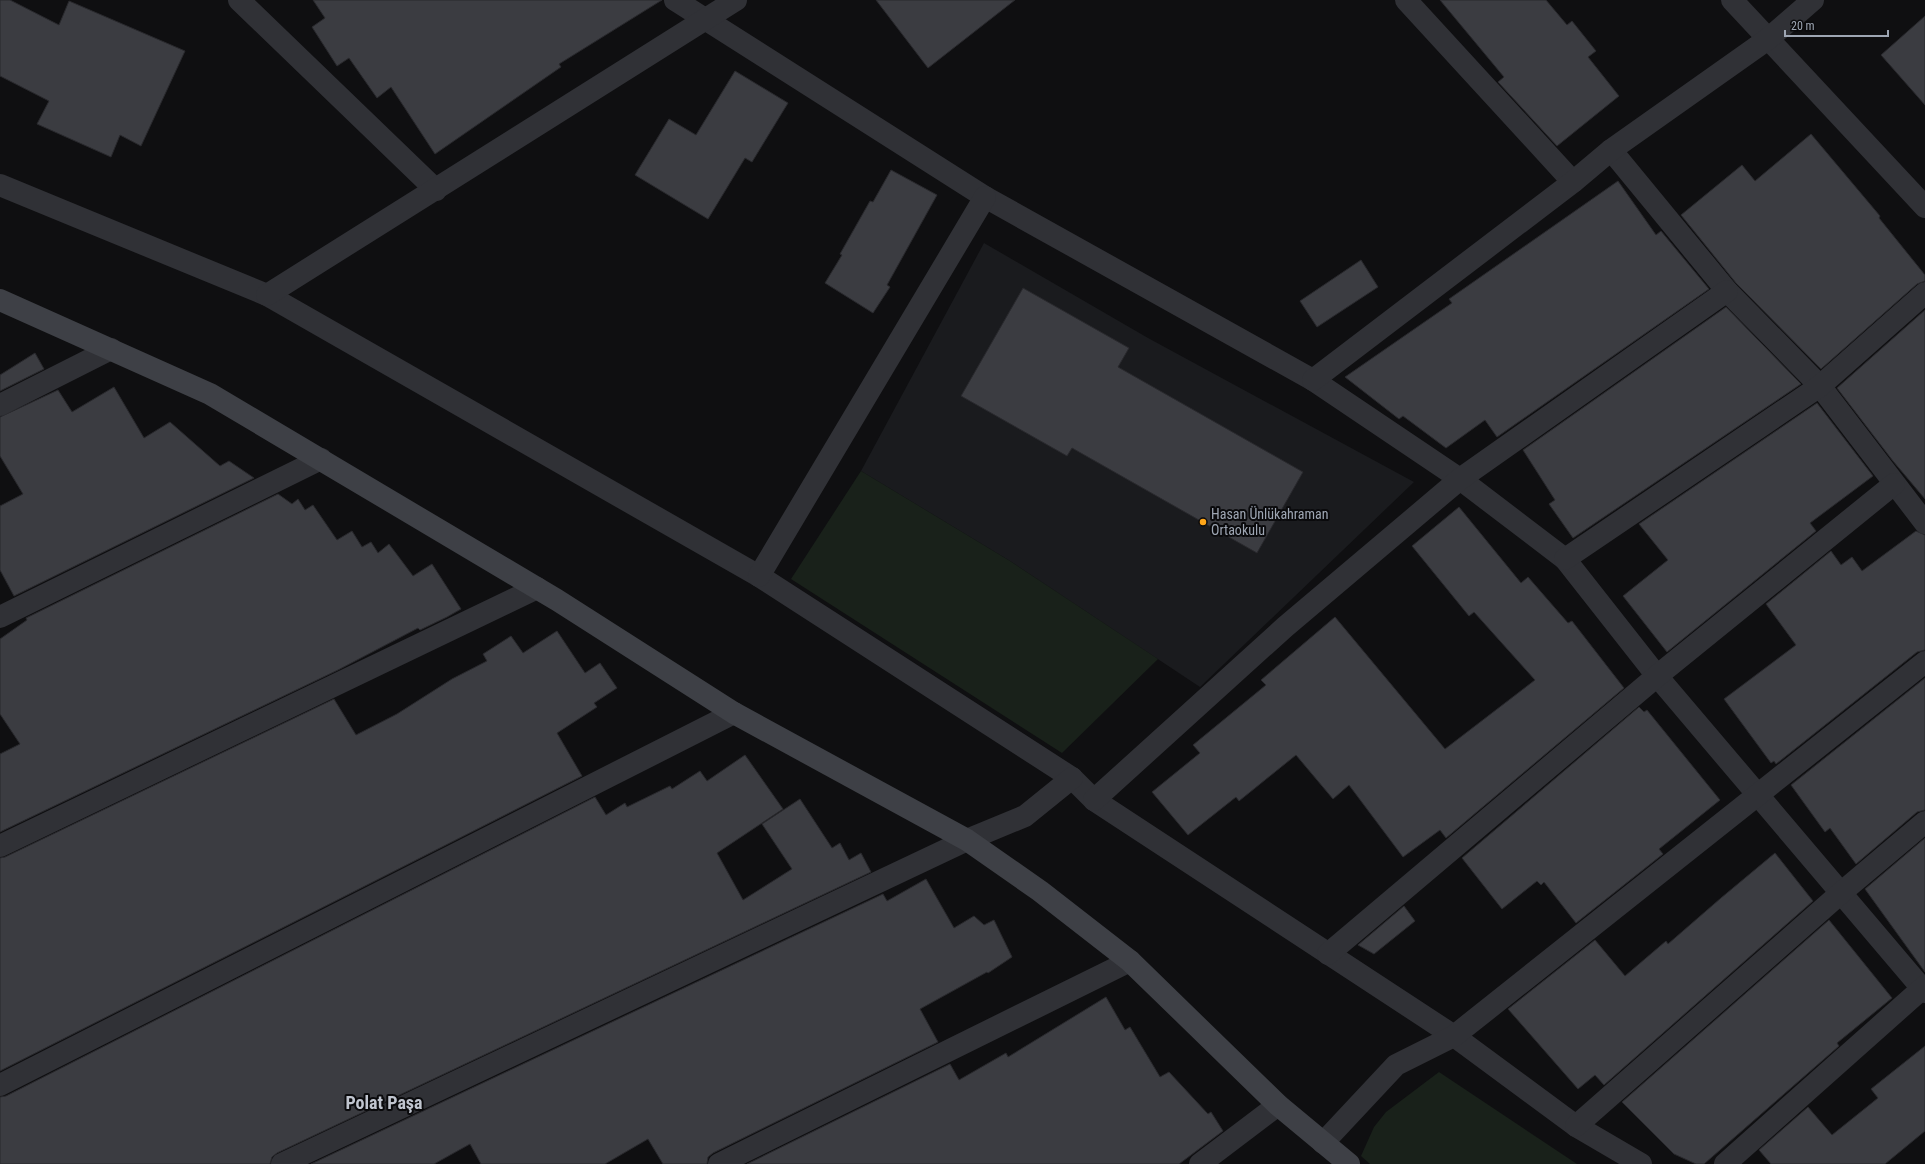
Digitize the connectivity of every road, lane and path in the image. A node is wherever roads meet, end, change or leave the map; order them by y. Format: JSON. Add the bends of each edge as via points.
{"nodes":[{"id":1,"x":239,"y":0,"type":"edge"},
{"id":2,"x":675,"y":0,"type":"edge"},
{"id":3,"x":736,"y":0,"type":"edge"},
{"id":4,"x":1406,"y":0,"type":"edge"},
{"id":5,"x":1732,"y":0,"type":"edge"},
{"id":6,"x":1813,"y":0,"type":"edge"},
{"id":7,"x":705,"y":19,"type":"junction"},
{"id":8,"x":1768,"y":39,"type":"junction"},
{"id":9,"x":1612,"y":150,"type":"junction"},
{"id":10,"x":1573,"y":182,"type":"junction"},
{"id":11,"x":0,"y":185,"type":"edge"},
{"id":12,"x":436,"y":190,"type":"junction"},
{"id":13,"x":985,"y":197,"type":"junction"},
{"id":14,"x":1925,"y":207,"type":"edge"},
{"id":15,"x":1727,"y":290,"type":"junction"},
{"id":16,"x":1925,"y":293,"type":"edge"},
{"id":17,"x":267,"y":295,"type":"junction"},
{"id":18,"x":0,"y":300,"type":"edge"},
{"id":19,"x":111,"y":349,"type":"junction"},
{"id":20,"x":1313,"y":380,"type":"junction"},
{"id":21,"x":1820,"y":386,"type":"junction"},
{"id":22,"x":0,"y":404,"type":"edge"},
{"id":23,"x":321,"y":459,"type":"junction"},
{"id":24,"x":1460,"y":479,"type":"junction"},
{"id":25,"x":1894,"y":484,"type":"junction"},
{"id":26,"x":1925,"y":523,"type":"edge"},
{"id":27,"x":1565,"y":559,"type":"junction"},
{"id":28,"x":759,"y":576,"type":"junction"},
{"id":29,"x":537,"y":588,"type":"junction"},
{"id":30,"x":0,"y":617,"type":"edge"},
{"id":31,"x":1925,"y":662,"type":"edge"},
{"id":32,"x":1657,"y":676,"type":"junction"},
{"id":33,"x":734,"y":713,"type":"junction"},
{"id":34,"x":1072,"y":778,"type":"junction"},
{"id":35,"x":1758,"y":794,"type":"junction"},
{"id":36,"x":1094,"y":800,"type":"junction"},
{"id":37,"x":1925,"y":822,"type":"edge"},
{"id":38,"x":967,"y":840,"type":"junction"},
{"id":39,"x":0,"y":846,"type":"edge"},
{"id":40,"x":1842,"y":892,"type":"junction"},
{"id":41,"x":1328,"y":954,"type":"junction"},
{"id":42,"x":1130,"y":961,"type":"junction"},
{"id":43,"x":1924,"y":989,"type":"edge"},
{"id":44,"x":1454,"y":1036,"type":"junction"},
{"id":45,"x":0,"y":1086,"type":"edge"},
{"id":46,"x":1278,"y":1105,"type":"junction"},
{"id":47,"x":1576,"y":1126,"type":"junction"},
{"id":48,"x":1323,"y":1143,"type":"junction"},
{"id":49,"x":282,"y":1164,"type":"edge"},
{"id":50,"x":719,"y":1164,"type":"edge"},
{"id":51,"x":1200,"y":1164,"type":"edge"},
{"id":52,"x":1349,"y":1164,"type":"edge"},
{"id":53,"x":1641,"y":1164,"type":"edge"},
{"id":54,"x":1725,"y":1164,"type":"edge"}],
"edges":[{"from":1,"to":12,"type":"street"},
{"from":2,"to":7,"type":"street"},
{"from":3,"to":7,"type":"street"},
{"from":4,"to":10,"type":"street"},
{"from":5,"to":8,"type":"street"},
{"from":6,"to":8,"type":"street"},
{"from":7,"to":12,"type":"street"},
{"from":7,"to":13,"type":"street"},
{"from":8,"to":9,"type":"street"},
{"from":8,"to":14,"type":"street"},
{"from":9,"to":10,"type":"street"},
{"from":9,"to":15,"type":"street"},
{"from":10,"to":20,"type":"street"},
{"from":11,"to":17,"type":"street"},
{"from":12,"to":17,"type":"street"},
{"from":13,"to":20,"type":"street"},
{"from":13,"to":28,"type":"street"},
{"from":15,"to":21,"type":"street"},
{"from":15,"to":24,"type":"street"},
{"from":16,"to":21,"type":"street"},
{"from":17,"to":28,"type":"street"},
{"from":18,"to":19,"type":"street"},
{"from":19,"to":22,"type":"street"},
{"from":19,"to":23,"type":"street","via":[[210,394]]},
{"from":20,"to":24,"type":"street"},
{"from":21,"to":25,"type":"street"},
{"from":21,"to":27,"type":"street"},
{"from":23,"to":29,"type":"street"},
{"from":23,"to":30,"type":"street"},
{"from":24,"to":27,"type":"street"},
{"from":24,"to":36,"type":"street","via":[[1285,627]]},
{"from":25,"to":26,"type":"street"},
{"from":25,"to":32,"type":"street"},
{"from":27,"to":32,"type":"street"},
{"from":28,"to":34,"type":"street"},
{"from":29,"to":33,"type":"street"},
{"from":29,"to":39,"type":"street"},
{"from":31,"to":35,"type":"street"},
{"from":32,"to":35,"type":"street"},
{"from":32,"to":41,"type":"street"},
{"from":33,"to":38,"type":"street"},
{"from":33,"to":45,"type":"street"},
{"from":34,"to":36,"type":"street"},
{"from":34,"to":38,"type":"street","via":[[1025,816]]},
{"from":35,"to":40,"type":"street"},
{"from":35,"to":44,"type":"street"},
{"from":36,"to":41,"type":"street"},
{"from":37,"to":40,"type":"street"},
{"from":38,"to":42,"type":"street","via":[[1040,891]]},
{"from":38,"to":49,"type":"street"},
{"from":40,"to":43,"type":"street"},
{"from":40,"to":47,"type":"street"},
{"from":41,"to":44,"type":"street"},
{"from":42,"to":46,"type":"street"},
{"from":42,"to":50,"type":"street"},
{"from":43,"to":54,"type":"street"},
{"from":44,"to":47,"type":"street"},
{"from":44,"to":48,"type":"street","via":[[1396,1065]]},
{"from":46,"to":48,"type":"street"},
{"from":46,"to":51,"type":"street"},
{"from":47,"to":53,"type":"street"},
{"from":48,"to":52,"type":"street"}]}
